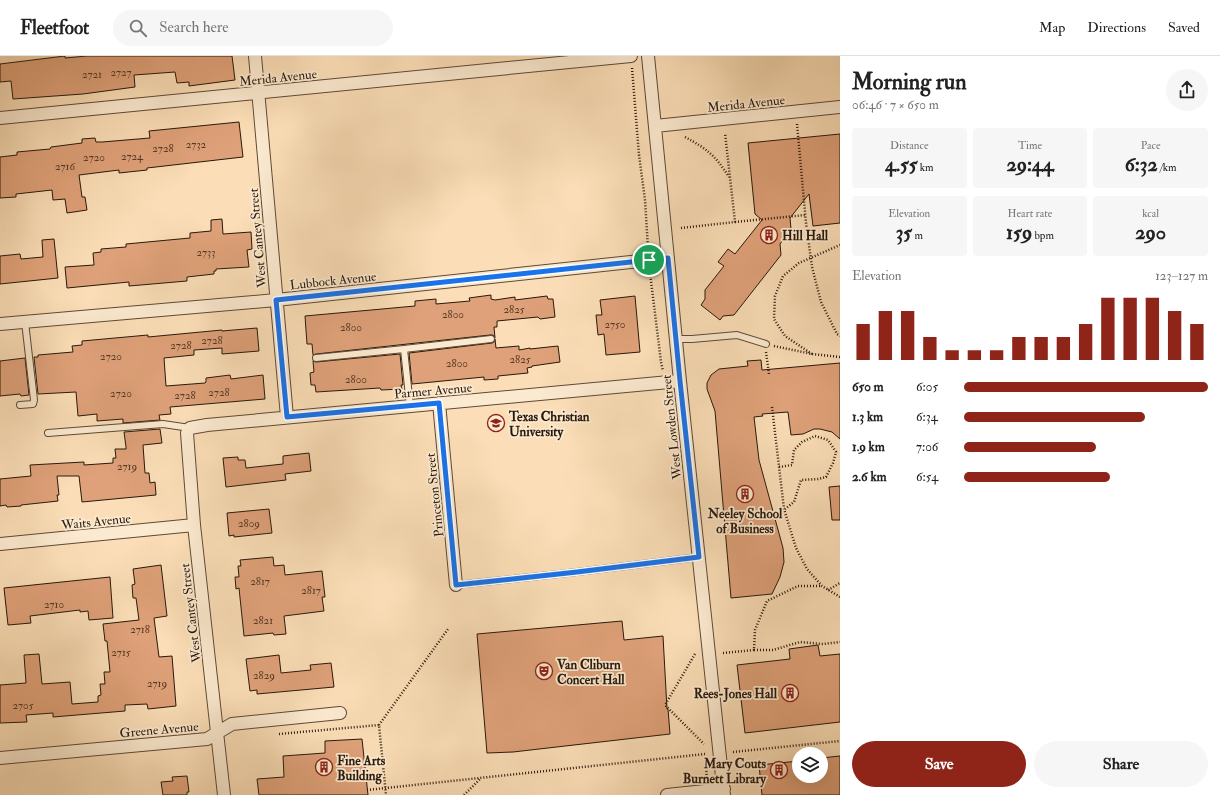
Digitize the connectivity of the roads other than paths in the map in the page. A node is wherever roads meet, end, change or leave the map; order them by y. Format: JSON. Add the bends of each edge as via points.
{"nodes":[{"id":1,"x":255,"y":56,"type":"edge"},
{"id":2,"x":631,"y":56,"type":"edge"},
{"id":3,"x":648,"y":56,"type":"edge"},
{"id":4,"x":258,"y":93,"type":"junction"},
{"id":5,"x":840,"y":108,"type":"edge"},
{"id":6,"x":0,"y":118,"type":"edge"},
{"id":7,"x":655,"y":126,"type":"junction"},
{"id":8,"x":668,"y":258,"type":"junction"},
{"id":9,"x":276,"y":300,"type":"junction"},
{"id":10,"x":26,"y":322,"type":"junction"},
{"id":11,"x":0,"y":324,"type":"edge"},
{"id":12,"x":676,"y":339,"type":"junction"},
{"id":13,"x":491,"y":340,"type":"dead end"},
{"id":14,"x":766,"y":344,"type":"road end"},
{"id":15,"x":404,"y":349,"type":"junction"},
{"id":16,"x":316,"y":358,"type":"dead end"},
{"id":17,"x":680,"y":381,"type":"junction"},
{"id":18,"x":439,"y":403,"type":"junction"},
{"id":19,"x":20,"y":405,"type":"dead end"},
{"id":20,"x":410,"y":406,"type":"junction"},
{"id":21,"x":287,"y":417,"type":"junction"},
{"id":22,"x":190,"y":428,"type":"junction"},
{"id":23,"x":48,"y":433,"type":"dead end"},
{"id":24,"x":194,"y":525,"type":"junction"},
{"id":25,"x":0,"y":544,"type":"edge"},
{"id":26,"x":699,"y":557,"type":"junction"},
{"id":27,"x":456,"y":585,"type":"joint"},
{"id":28,"x":340,"y":713,"type":"dead end"},
{"id":29,"x":218,"y":732,"type":"junction"},
{"id":30,"x":0,"y":758,"type":"edge"},
{"id":31,"x":724,"y":792,"type":"edge"},
{"id":32,"x":224,"y":795,"type":"edge"},
{"id":33,"x":667,"y":795,"type":"edge"}],
"edges":[{"from":1,"to":4,"type":"street","name":"West Cantey Street"},
{"from":2,"to":4,"type":"street","name":"Merida Avenue"},
{"from":3,"to":7,"type":"street","name":"West Lowden Street"},
{"from":4,"to":6,"type":"street","name":"Merida Avenue"},
{"from":4,"to":9,"type":"street","name":"West Cantey Street"},
{"from":5,"to":7,"type":"street","name":"Merida Avenue"},
{"from":7,"to":8,"type":"street","name":"West Lowden Street"},
{"from":8,"to":9,"type":"street","name":"Lubbock Avenue"},
{"from":8,"to":12,"type":"street","name":"West Lowden Street"},
{"from":9,"to":10,"type":"street","name":"Lubbock Avenue"},
{"from":9,"to":21,"type":"street","name":"West Cantey Street"},
{"from":10,"to":11,"type":"street","name":"Lubbock Avenue"},
{"from":10,"to":19,"type":"lane","via":[[34,400],[33,404]]},
{"from":12,"to":14,"type":"lane","via":[[737,335]]},
{"from":12,"to":17,"type":"street","name":"West Lowden Street"},
{"from":13,"to":15,"type":"lane"},
{"from":15,"to":16,"type":"lane"},
{"from":15,"to":20,"type":"lane"},
{"from":17,"to":18,"type":"street","name":"Parmer Avenue"},
{"from":17,"to":26,"type":"street","name":"West Lowden Street"},
{"from":18,"to":20,"type":"street","name":"Parmer Avenue"},
{"from":18,"to":27,"type":"street","name":"Princeton Street"},
{"from":20,"to":21,"type":"street","name":"Parmer Avenue"},
{"from":21,"to":22,"type":"street","name":"Parmer Avenue"},
{"from":22,"to":23,"type":"lane","via":[[163,424]]},
{"from":22,"to":24,"type":"street","name":"West Cantey Street","via":[[187,434]]},
{"from":24,"to":25,"type":"street","name":"Waits Avenue"},
{"from":24,"to":29,"type":"street","name":"West Cantey Street"},
{"from":26,"to":27,"type":"lane"},
{"from":26,"to":31,"type":"street","name":"West Lowden Street"},
{"from":28,"to":29,"type":"street","name":"Greene Avenue","via":[[232,724]]},
{"from":29,"to":30,"type":"street","name":"Greene Avenue","via":[[207,739]]},
{"from":29,"to":32,"type":"street","name":"West Cantey Street"},
{"from":31,"to":33,"type":"street","via":[[707,790]]}]}
